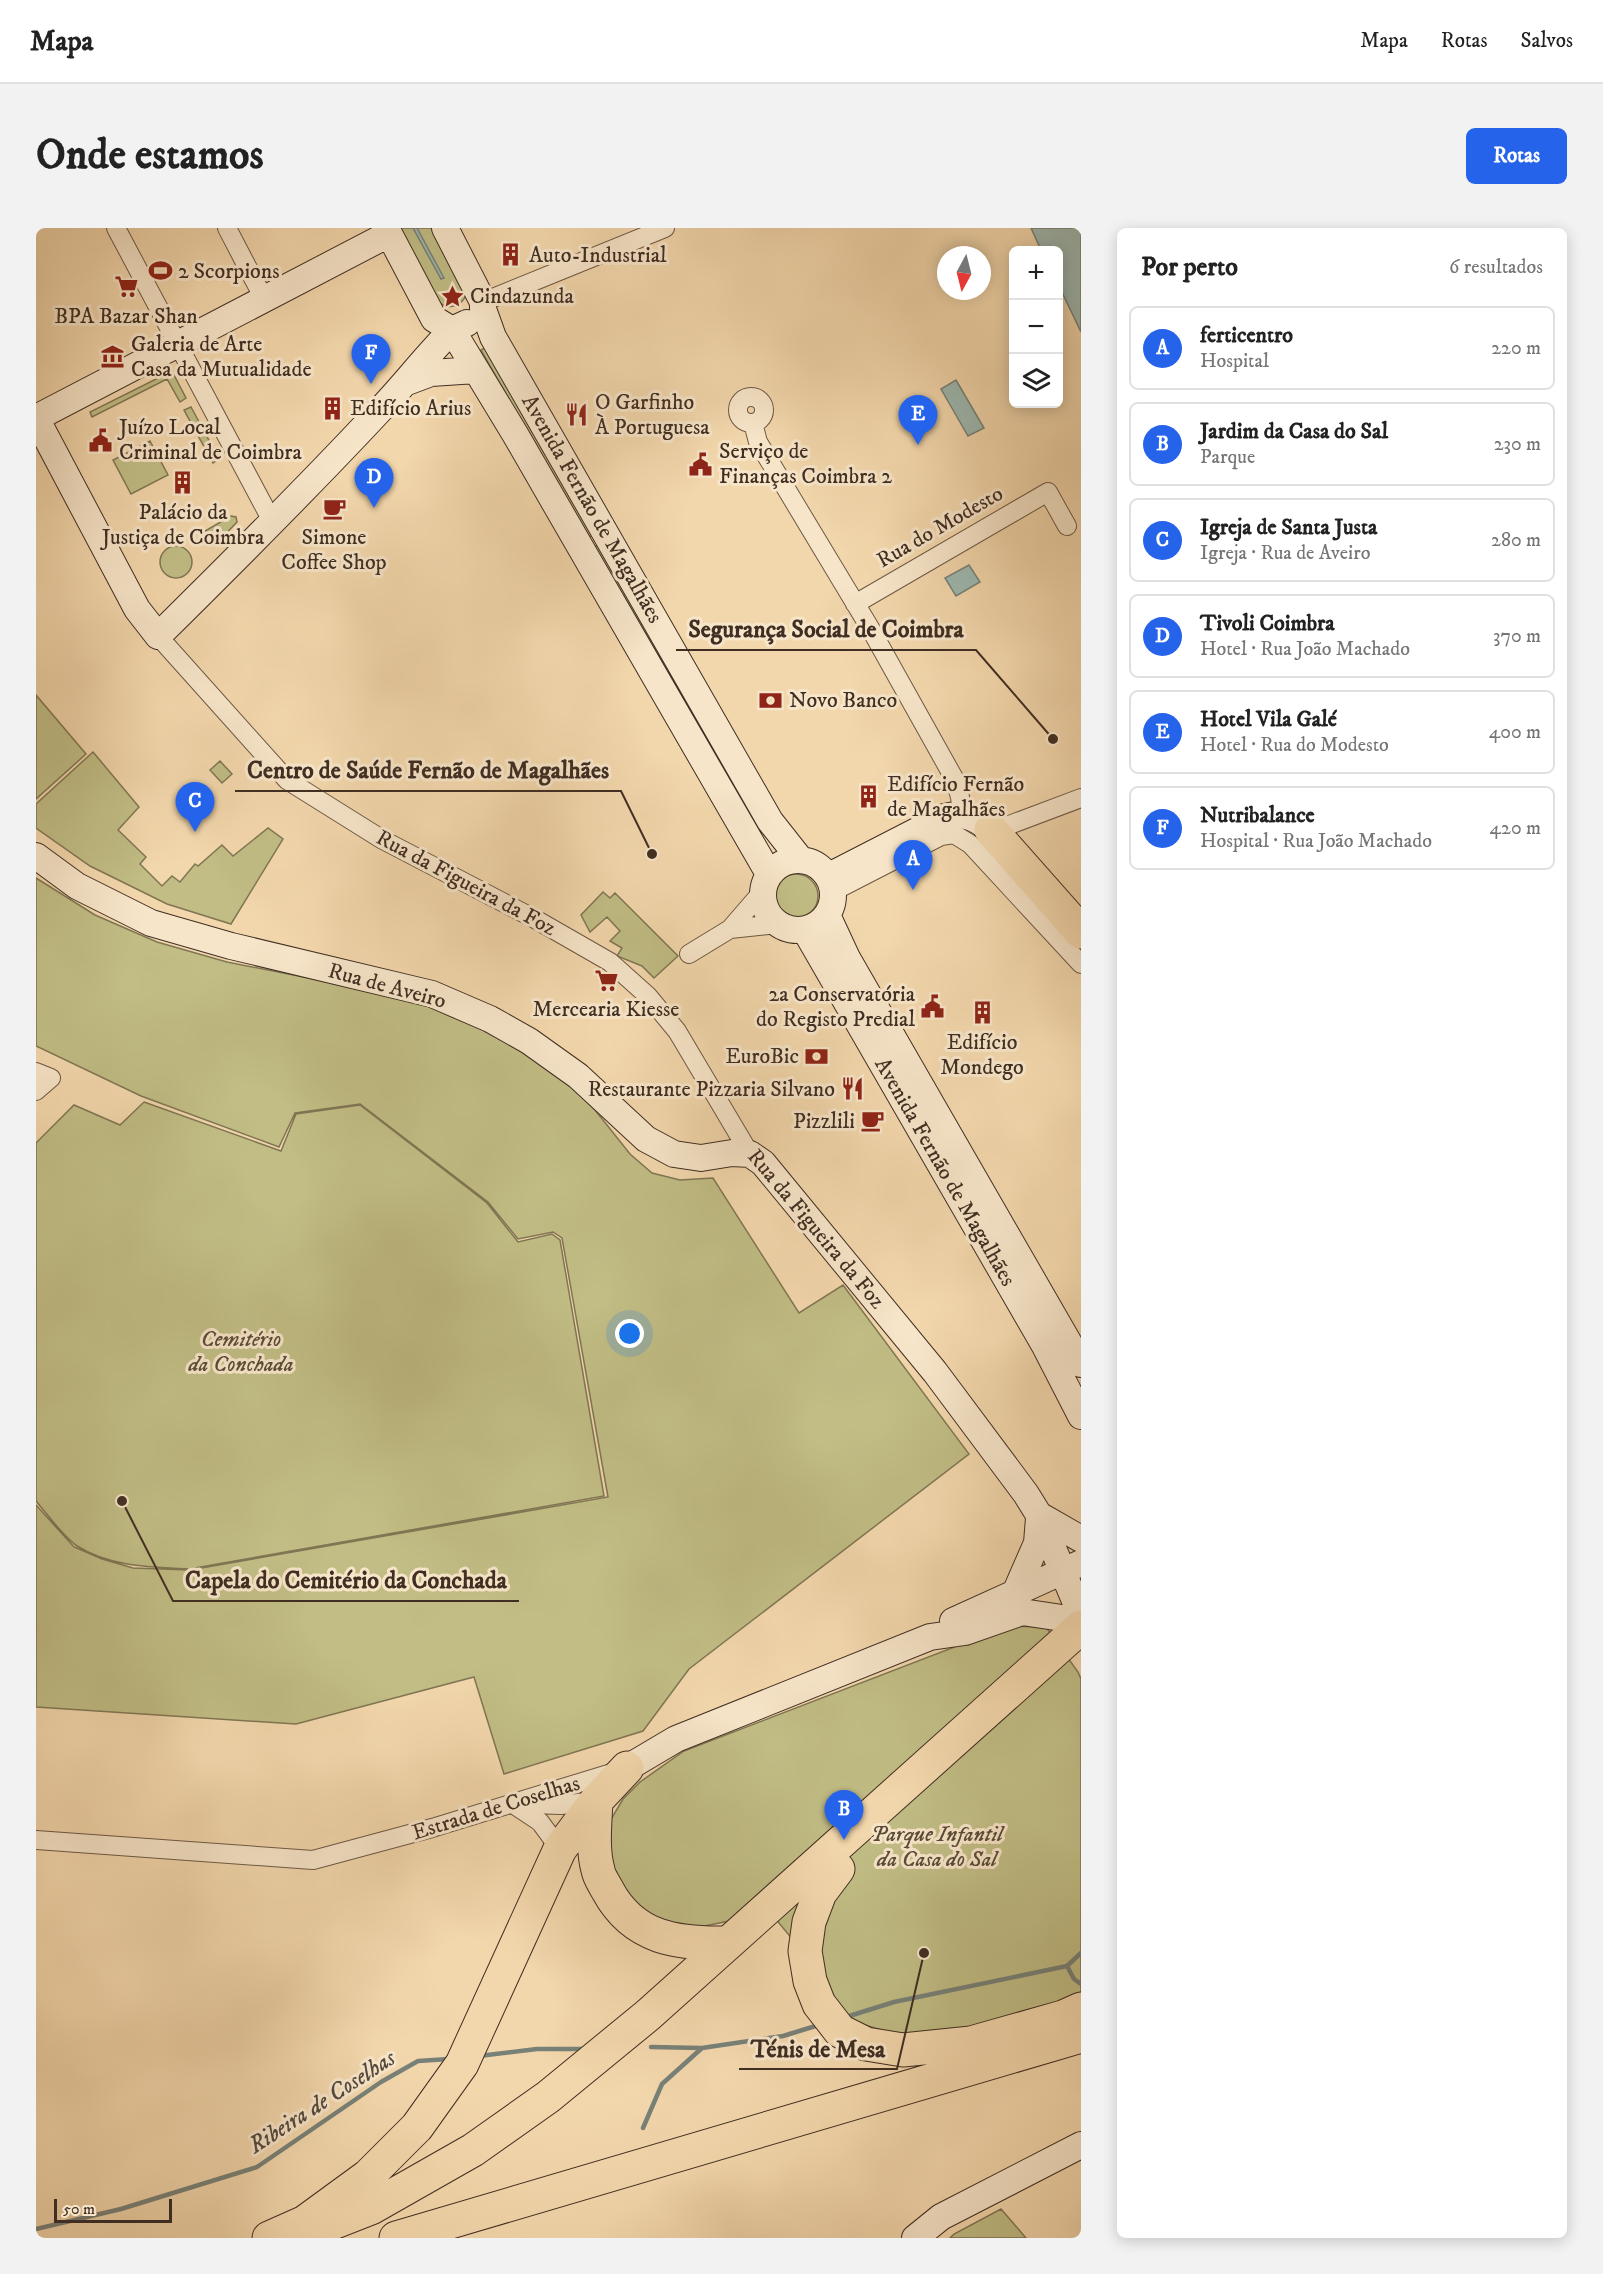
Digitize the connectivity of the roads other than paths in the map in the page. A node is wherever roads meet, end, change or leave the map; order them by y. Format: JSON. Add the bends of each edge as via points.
{"nodes":[{"id":1,"x":116,"y":228,"type":"edge"},
{"id":2,"x":226,"y":228,"type":"edge"},
{"id":3,"x":445,"y":228,"type":"edge"},
{"id":4,"x":665,"y":228,"type":"edge"},
{"id":5,"x":387,"y":231,"type":"edge"},
{"id":6,"x":264,"y":299,"type":"junction"},
{"id":7,"x":483,"y":306,"type":"junction"},
{"id":8,"x":452,"y":330,"type":"junction"},
{"id":9,"x":177,"y":344,"type":"junction"},
{"id":10,"x":476,"y":370,"type":"junction"},
{"id":11,"x":407,"y":382,"type":"junction"},
{"id":12,"x":36,"y":418,"type":"edge"},
{"id":13,"x":753,"y":423,"type":"dead end"},
{"id":14,"x":273,"y":523,"type":"junction"},
{"id":15,"x":1067,"y":526,"type":"dead end"},
{"id":16,"x":855,"y":604,"type":"junction"},
{"id":17,"x":158,"y":636,"type":"junction"},
{"id":18,"x":1081,"y":798,"type":"edge"},
{"id":19,"x":962,"y":814,"type":"junction"},
{"id":20,"x":991,"y":830,"type":"junction"},
{"id":21,"x":36,"y":856,"type":"edge"},
{"id":22,"x":800,"y":859,"type":"junction"},
{"id":23,"x":766,"y":883,"type":"junction"},
{"id":24,"x":830,"y":894,"type":"junction"},
{"id":25,"x":777,"y":924,"type":"junction"},
{"id":26,"x":730,"y":929,"type":"junction"},
{"id":27,"x":805,"y":930,"type":"junction"},
{"id":28,"x":1080,"y":930,"type":"edge"},
{"id":29,"x":688,"y":954,"type":"dead end"},
{"id":30,"x":1081,"y":964,"type":"edge"},
{"id":31,"x":36,"y":1072,"type":"edge"},
{"id":32,"x":36,"y":1091,"type":"edge"},
{"id":33,"x":750,"y":1154,"type":"junction"},
{"id":34,"x":1081,"y":1364,"type":"edge"},
{"id":35,"x":1081,"y":1416,"type":"edge"},
{"id":36,"x":1039,"y":1515,"type":"junction"},
{"id":37,"x":1081,"y":1539,"type":"edge"},
{"id":38,"x":1071,"y":1567,"type":"edge"},
{"id":39,"x":1016,"y":1591,"type":"junction"},
{"id":40,"x":1081,"y":1615,"type":"edge"},
{"id":41,"x":1081,"y":1626,"type":"edge"},
{"id":42,"x":930,"y":1637,"type":"junction"},
{"id":43,"x":1081,"y":1660,"type":"edge"},
{"id":44,"x":627,"y":1768,"type":"junction"},
{"id":45,"x":596,"y":1801,"type":"junction"},
{"id":46,"x":513,"y":1804,"type":"junction"},
{"id":47,"x":36,"y":1840,"type":"edge"},
{"id":48,"x":560,"y":1849,"type":"junction"},
{"id":49,"x":838,"y":1869,"type":"junction"},
{"id":50,"x":744,"y":1936,"type":"junction"},
{"id":51,"x":1081,"y":2009,"type":"edge"},
{"id":52,"x":1081,"y":2036,"type":"edge"},
{"id":53,"x":1081,"y":2145,"type":"edge"},
{"id":54,"x":269,"y":2238,"type":"edge"},
{"id":55,"x":294,"y":2238,"type":"edge"},
{"id":56,"x":346,"y":2238,"type":"edge"},
{"id":57,"x":396,"y":2238,"type":"edge"},
{"id":58,"x":915,"y":2238,"type":"edge"}],
"edges":[{"from":1,"to":9,"type":"street"},
{"from":2,"to":6,"type":"street"},
{"from":3,"to":7,"type":"main road","name":"Avenida Fernão de Magalhães"},
{"from":4,"to":7,"type":"street"},
{"from":5,"to":6,"type":"main road"},
{"from":5,"to":8,"type":"main road","name":"Avenida Fernão de Magalhães","via":[[434,319]]},
{"from":6,"to":9,"type":"main road"},
{"from":7,"to":8,"type":"main road","via":[[477,317]]},
{"from":7,"to":22,"type":"main road","name":"Avenida Fernão de Magalhães","via":[[493,337],[770,820]]},
{"from":8,"to":10,"type":"main road","name":"Avenida Fernão de Magalhães"},
{"from":8,"to":11,"type":"main road"},
{"from":9,"to":12,"type":"main road"},
{"from":9,"to":14,"type":"street"},
{"from":10,"to":11,"type":"main road","via":[[432,373]]},
{"from":10,"to":23,"type":"main road","name":"Avenida Fernão de Magalhães","via":[[520,441]]},
{"from":11,"to":14,"type":"main road"},
{"from":12,"to":17,"type":"main road","via":[[137,609]]},
{"from":13,"to":16,"type":"street","via":[[758,442]]},
{"from":14,"to":17,"type":"main road"},
{"from":15,"to":16,"type":"street","name":"Rua do Modesto","via":[[1048,492]]},
{"from":16,"to":19,"type":"street","via":[[955,780]]},
{"from":17,"to":33,"type":"street","name":"Rua da Figueira da Foz","via":[[287,780],[383,840],[610,962],[648,996],[677,1031]]},
{"from":18,"to":20,"type":"street"},
{"from":19,"to":20,"type":"main road"},
{"from":19,"to":24,"type":"main road","via":[[944,817]]},
{"from":20,"to":28,"type":"highway"},
{"from":21,"to":33,"type":"main road","name":"Rua de Aveiro","via":[[77,886],[151,923],[432,994],[490,1019],[578,1076],[646,1140],[674,1154],[700,1158]]},
{"from":22,"to":23,"type":"main road","via":[[783,862]]},
{"from":22,"to":24,"type":"main road","via":[[821,867]]},
{"from":23,"to":25,"type":"main road","via":[[764,904]]},
{"from":23,"to":26,"type":"street"},
{"from":24,"to":27,"type":"main road","via":[[814,927]]},
{"from":24,"to":30,"type":"street","via":[[941,836],[954,834],[970,844]]},
{"from":24,"to":34,"type":"main road","name":"Avenida Fernão de Magalhães","via":[[843,951]]},
{"from":25,"to":26,"type":"street"},
{"from":25,"to":27,"type":"main road"},
{"from":26,"to":29,"type":"street"},
{"from":27,"to":35,"type":"main road","name":"Avenida Fernão de Magalhães","via":[[1045,1346]]},
{"from":31,"to":32,"type":"street","via":[[51,1078]]},
{"from":33,"to":36,"type":"main road","name":"Rua da Figueira da Foz","via":[[763,1163],[935,1372]]},
{"from":36,"to":37,"type":"main road"},
{"from":36,"to":38,"type":"main road","name":"Rua da Figueira da Foz"},
{"from":36,"to":39,"type":"main road","via":[[1037,1543]]},
{"from":38,"to":39,"type":"main road"},
{"from":38,"to":40,"type":"main road","name":"Rua da Figueira da Foz"},
{"from":39,"to":42,"type":"main road","via":[[952,1621]]},
{"from":41,"to":42,"type":"main road","via":[[1062,1618],[1022,1612],[965,1632]]},
{"from":41,"to":50,"type":"highway"},
{"from":42,"to":44,"type":"main road","name":"Estrada de Coselhas","via":[[676,1739]]},
{"from":43,"to":49,"type":"highway","via":[[1068,1666]]},
{"from":44,"to":45,"type":"highway"},
{"from":44,"to":46,"type":"street","name":"Estrada de Coselhas"},
{"from":45,"to":46,"type":"street"},
{"from":45,"to":48,"type":"highway"},
{"from":45,"to":50,"type":"highway","via":[[598,1872],[618,1908],[651,1934],[691,1944]]},
{"from":46,"to":47,"type":"street","name":"Estrada de Coselhas","via":[[313,1860]]},
{"from":46,"to":48,"type":"street","via":[[540,1822]]},
{"from":48,"to":54,"type":"highway","via":[[462,2064],[417,2127],[368,2176],[305,2222]]},
{"from":49,"to":50,"type":"highway"},
{"from":49,"to":51,"type":"highway","via":[[820,1893],[809,1922],[805,1951],[819,2004],[840,2031],[866,2044],[903,2050],[971,2043]]},
{"from":50,"to":55,"type":"highway","via":[[548,2097],[473,2150],[370,2208]]},
{"from":50,"to":56,"type":"highway","via":[[656,2029],[567,2102],[477,2169]]},
{"from":52,"to":57,"type":"highway"},
{"from":53,"to":58,"type":"main road","via":[[941,2217]]}]}
